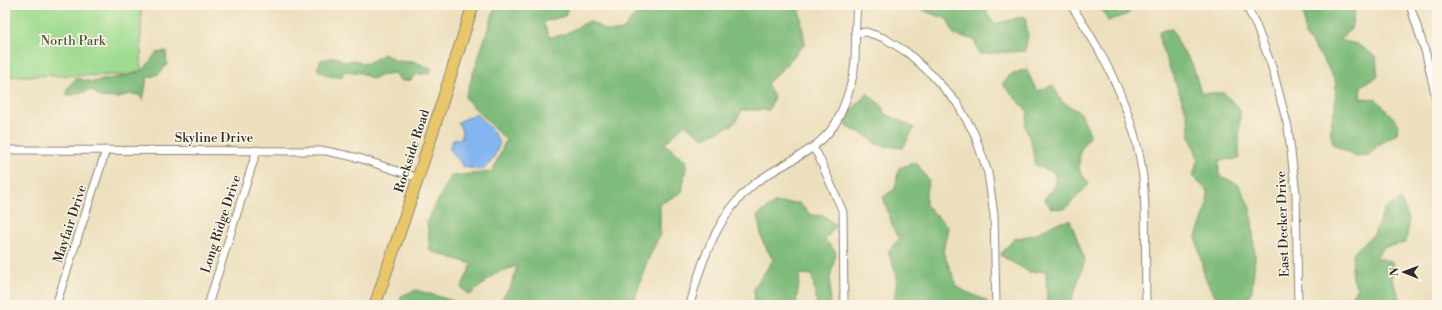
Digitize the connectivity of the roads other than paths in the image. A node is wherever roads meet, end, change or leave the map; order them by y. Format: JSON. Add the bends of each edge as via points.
{"nodes":[{"id":1,"x":473,"y":5,"type":"edge"},
{"id":2,"x":858,"y":5,"type":"edge"},
{"id":3,"x":1071,"y":5,"type":"edge"},
{"id":4,"x":1246,"y":5,"type":"edge"},
{"id":5,"x":1410,"y":5,"type":"edge"},
{"id":6,"x":855,"y":33,"type":"junction"},
{"id":7,"x":1437,"y":102,"type":"edge"},
{"id":8,"x":813,"y":148,"type":"junction"},
{"id":9,"x":5,"y":150,"type":"edge"},
{"id":10,"x":106,"y":150,"type":"junction"},
{"id":11,"x":257,"y":150,"type":"junction"},
{"id":12,"x":418,"y":178,"type":"junction"},
{"id":13,"x":56,"y":305,"type":"edge"},
{"id":14,"x":208,"y":305,"type":"edge"},
{"id":15,"x":375,"y":305,"type":"edge"},
{"id":16,"x":690,"y":305,"type":"edge"},
{"id":17,"x":844,"y":305,"type":"edge"},
{"id":18,"x":996,"y":305,"type":"edge"},
{"id":19,"x":1146,"y":305,"type":"edge"},
{"id":20,"x":1298,"y":305,"type":"edge"}],
"edges":[{"from":1,"to":12,"type":"main road","name":"Rockside Road"},
{"from":2,"to":6,"type":"street"},
{"from":3,"to":19,"type":"street","via":[[1103,55],[1121,94],[1138,149],[1144,206]]},
{"from":4,"to":20,"type":"street","name":"East Decker Drive","via":[[1272,67],[1288,127],[1296,194]]},
{"from":5,"to":7,"type":"street","via":[[1426,54]]},
{"from":6,"to":8,"type":"street","via":[[851,87],[838,119]]},
{"from":6,"to":18,"type":"street","via":[[866,32],[884,38],[908,53],[957,103],[974,133],[988,173],[994,215]]},
{"from":8,"to":16,"type":"street","via":[[754,184],[730,207],[696,278]]},
{"from":8,"to":17,"type":"street","via":[[843,212]]},
{"from":9,"to":10,"type":"street","name":"Skyline Drive"},
{"from":10,"to":11,"type":"street","name":"Skyline Drive"},
{"from":10,"to":13,"type":"street","name":"Mayfair Drive"},
{"from":11,"to":12,"type":"street","name":"Skyline Drive","via":[[326,151],[344,154]]},
{"from":11,"to":14,"type":"street","name":"Long Ridge Drive"},
{"from":12,"to":15,"type":"main road","name":"Rockside Road"}]}
